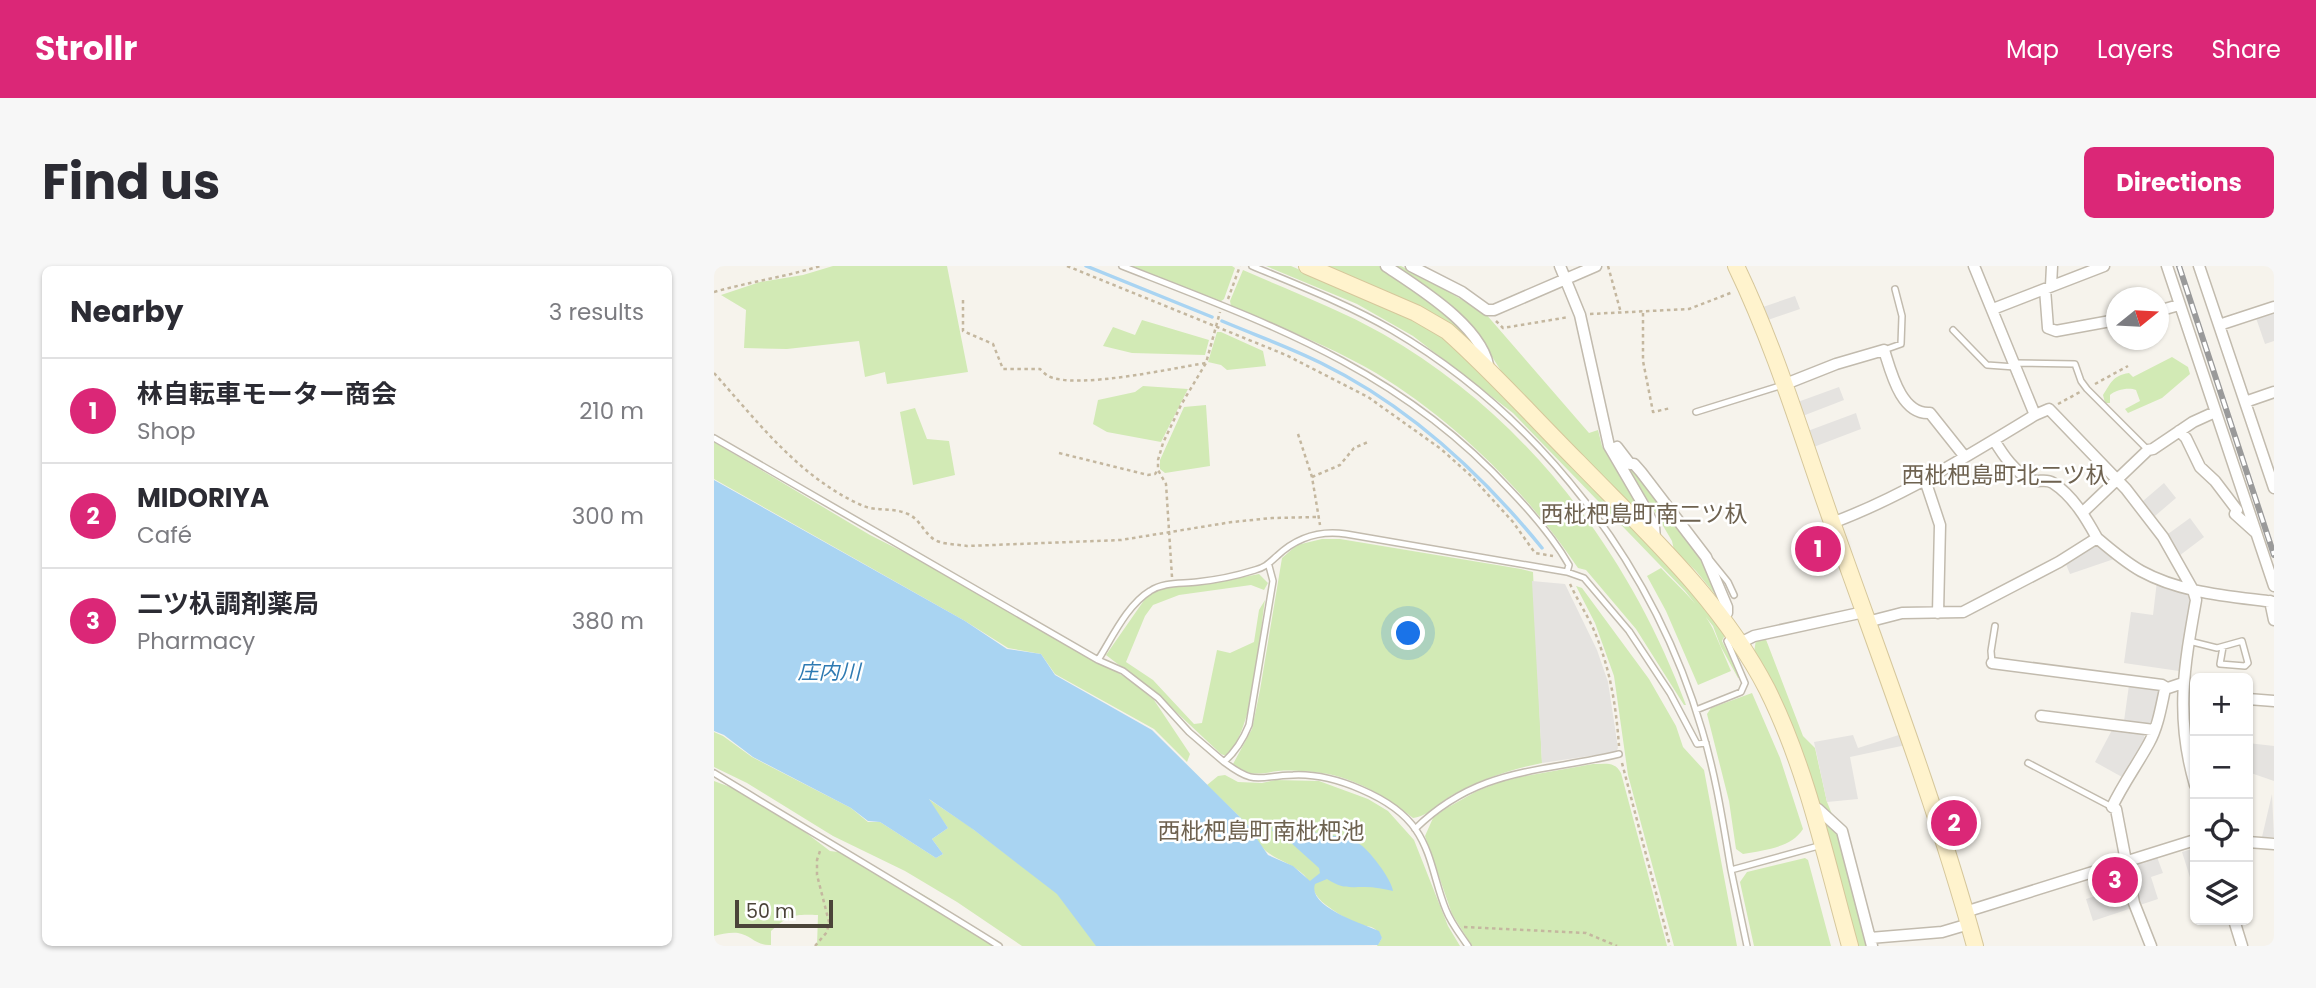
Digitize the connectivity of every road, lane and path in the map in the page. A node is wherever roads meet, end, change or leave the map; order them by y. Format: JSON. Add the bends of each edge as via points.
{"nodes":[{"id":1,"x":820,"y":266,"type":"edge"},
{"id":2,"x":1067,"y":266,"type":"edge"},
{"id":3,"x":1122,"y":266,"type":"edge"},
{"id":4,"x":1240,"y":266,"type":"edge"},
{"id":5,"x":1252,"y":266,"type":"edge"},
{"id":6,"x":1307,"y":266,"type":"edge"},
{"id":7,"x":1386,"y":266,"type":"edge"},
{"id":8,"x":1411,"y":266,"type":"edge"},
{"id":9,"x":1560,"y":266,"type":"edge"},
{"id":10,"x":1596,"y":266,"type":"edge"},
{"id":11,"x":1608,"y":266,"type":"edge"},
{"id":12,"x":1736,"y":266,"type":"edge"},
{"id":13,"x":1974,"y":266,"type":"edge"},
{"id":14,"x":2052,"y":266,"type":"edge"},
{"id":15,"x":2104,"y":266,"type":"edge"},
{"id":16,"x":2166,"y":266,"type":"edge"},
{"id":17,"x":2199,"y":266,"type":"edge"},
{"id":18,"x":1436,"y":271,"type":"edge"},
{"id":19,"x":1565,"y":279,"type":"junction"},
{"id":20,"x":1746,"y":287,"type":"junction"},
{"id":21,"x":2048,"y":287,"type":"junction"},
{"id":22,"x":1895,"y":289,"type":"dead end"},
{"id":23,"x":714,"y":292,"type":"edge"},
{"id":24,"x":963,"y":300,"type":"dead end"},
{"id":25,"x":2179,"y":305,"type":"junction"},
{"id":26,"x":1224,"y":306,"type":"junction"},
{"id":27,"x":2274,"y":307,"type":"edge"},
{"id":28,"x":2169,"y":308,"type":"edge"},
{"id":29,"x":1993,"y":309,"type":"junction"},
{"id":30,"x":1488,"y":310,"type":"junction"},
{"id":31,"x":1621,"y":313,"type":"junction"},
{"id":32,"x":1643,"y":313,"type":"junction"},
{"id":33,"x":1580,"y":315,"type":"junction"},
{"id":34,"x":2106,"y":322,"type":"edge"},
{"id":35,"x":2219,"y":326,"type":"junction"},
{"id":36,"x":1215,"y":327,"type":"junction"},
{"id":37,"x":1953,"y":330,"type":"dead end"},
{"id":38,"x":1884,"y":350,"type":"junction"},
{"id":39,"x":1206,"y":363,"type":"junction"},
{"id":40,"x":2015,"y":365,"type":"junction"},
{"id":41,"x":1489,"y":372,"type":"junction"},
{"id":42,"x":714,"y":373,"type":"edge"},
{"id":43,"x":1783,"y":385,"type":"junction"},
{"id":44,"x":2274,"y":392,"type":"edge"},
{"id":45,"x":2245,"y":401,"type":"junction"},
{"id":46,"x":1671,"y":408,"type":"dead end"},
{"id":47,"x":1696,"y":412,"type":"dead end"},
{"id":48,"x":2215,"y":412,"type":"junction"},
{"id":49,"x":2035,"y":415,"type":"junction"},
{"id":50,"x":2179,"y":431,"type":"junction"},
{"id":51,"x":1298,"y":434,"type":"dead end"},
{"id":52,"x":714,"y":438,"type":"edge"},
{"id":53,"x":1994,"y":440,"type":"junction"},
{"id":54,"x":1368,"y":442,"type":"dead end"},
{"id":55,"x":1611,"y":449,"type":"junction"},
{"id":56,"x":2148,"y":450,"type":"junction"},
{"id":57,"x":1059,"y":453,"type":"dead end"},
{"id":58,"x":1965,"y":457,"type":"junction"},
{"id":59,"x":1158,"y":470,"type":"junction"},
{"id":60,"x":1312,"y":477,"type":"junction"},
{"id":61,"x":1925,"y":480,"type":"junction"},
{"id":62,"x":2118,"y":480,"type":"junction"},
{"id":63,"x":2274,"y":488,"type":"edge"},
{"id":64,"x":2083,"y":512,"type":"junction"},
{"id":65,"x":1318,"y":517,"type":"junction"},
{"id":66,"x":1832,"y":523,"type":"junction"},
{"id":67,"x":1322,"y":532,"type":"junction"},
{"id":68,"x":2255,"y":532,"type":"junction"},
{"id":69,"x":1170,"y":533,"type":"junction"},
{"id":70,"x":2097,"y":538,"type":"junction"},
{"id":71,"x":1655,"y":540,"type":"junction"},
{"id":72,"x":1563,"y":556,"type":"junction"},
{"id":73,"x":1706,"y":557,"type":"junction"},
{"id":74,"x":1269,"y":566,"type":"junction"},
{"id":75,"x":1567,"y":572,"type":"junction"},
{"id":76,"x":1172,"y":583,"type":"junction"},
{"id":77,"x":2274,"y":586,"type":"edge"},
{"id":78,"x":2193,"y":590,"type":"junction"},
{"id":79,"x":1734,"y":595,"type":"dead end"},
{"id":80,"x":2272,"y":601,"type":"edge"},
{"id":81,"x":1938,"y":613,"type":"junction"},
{"id":82,"x":1723,"y":617,"type":"junction"},
{"id":83,"x":1866,"y":617,"type":"junction"},
{"id":84,"x":2274,"y":620,"type":"edge"},
{"id":85,"x":1995,"y":626,"type":"dead end"},
{"id":86,"x":1737,"y":638,"type":"junction"},
{"id":87,"x":2189,"y":641,"type":"junction"},
{"id":88,"x":2223,"y":647,"type":"junction"},
{"id":89,"x":1098,"y":660,"type":"junction"},
{"id":90,"x":1992,"y":663,"type":"joint"},
{"id":91,"x":2183,"y":687,"type":"junction"},
{"id":92,"x":2167,"y":688,"type":"junction"},
{"id":93,"x":2190,"y":690,"type":"edge"},
{"id":94,"x":2253,"y":699,"type":"edge"},
{"id":95,"x":2274,"y":701,"type":"edge"},
{"id":96,"x":1696,"y":710,"type":"junction"},
{"id":97,"x":2041,"y":716,"type":"dead end"},
{"id":98,"x":2154,"y":730,"type":"junction"},
{"id":99,"x":1706,"y":743,"type":"junction"},
{"id":100,"x":1619,"y":754,"type":"dead end"},
{"id":101,"x":1224,"y":762,"type":"junction"},
{"id":102,"x":2190,"y":762,"type":"edge"},
{"id":103,"x":2028,"y":763,"type":"dead end"},
{"id":104,"x":714,"y":773,"type":"edge"},
{"id":105,"x":2112,"y":807,"type":"junction"},
{"id":106,"x":1812,"y":810,"type":"junction"},
{"id":107,"x":1415,"y":829,"type":"junction"},
{"id":108,"x":823,"y":840,"type":"junction"},
{"id":109,"x":2190,"y":842,"type":"edge"},
{"id":110,"x":2253,"y":842,"type":"edge"},
{"id":111,"x":2274,"y":844,"type":"edge"},
{"id":112,"x":1822,"y":845,"type":"junction"},
{"id":113,"x":2127,"y":861,"type":"junction"},
{"id":114,"x":1731,"y":870,"type":"junction"},
{"id":115,"x":1967,"y":918,"type":"junction"},
{"id":116,"x":2236,"y":925,"type":"edge"},
{"id":117,"x":1454,"y":926,"type":"junction"},
{"id":118,"x":1871,"y":942,"type":"edge"},
{"id":119,"x":815,"y":946,"type":"edge"},
{"id":120,"x":999,"y":946,"type":"edge"},
{"id":121,"x":1468,"y":946,"type":"edge"},
{"id":122,"x":1617,"y":946,"type":"edge"},
{"id":123,"x":1747,"y":946,"type":"edge"},
{"id":124,"x":1850,"y":946,"type":"edge"},
{"id":125,"x":1975,"y":946,"type":"edge"},
{"id":126,"x":2151,"y":946,"type":"edge"},
{"id":127,"x":2242,"y":946,"type":"edge"}],
"edges":[{"from":1,"to":23,"type":"path"},
{"from":2,"to":36,"type":"path"},
{"from":3,"to":26,"type":"lane"},
{"from":4,"to":26,"type":"path"},
{"from":5,"to":96,"type":"lane","via":[[1393,331],[1449,368],[1508,416],[1581,496],[1624,557],[1664,629]]},
{"from":6,"to":41,"type":"street","via":[[1435,323]]},
{"from":7,"to":41,"type":"street","via":[[1461,323],[1489,359]]},
{"from":8,"to":18,"type":"street"},
{"from":9,"to":19,"type":"street"},
{"from":10,"to":19,"type":"street"},
{"from":11,"to":31,"type":"path"},
{"from":12,"to":20,"type":"street"},
{"from":13,"to":29,"type":"street"},
{"from":14,"to":21,"type":"street"},
{"from":15,"to":21,"type":"street"},
{"from":16,"to":25,"type":"street"},
{"from":17,"to":35,"type":"street"},
{"from":18,"to":30,"type":"street"},
{"from":19,"to":30,"type":"street"},
{"from":19,"to":33,"type":"street"},
{"from":20,"to":32,"type":"path","via":[[1689,309]]},
{"from":20,"to":43,"type":"street"},
{"from":21,"to":29,"type":"street"},
{"from":21,"to":34,"type":"street","via":[[2048,328],[2056,331]]},
{"from":22,"to":38,"type":"lane","via":[[1902,316],[1901,345]]},
{"from":24,"to":39,"type":"path","via":[[963,331],[993,344],[1003,369],[1040,369],[1061,380],[1088,381]]},
{"from":25,"to":28,"type":"street"},
{"from":25,"to":48,"type":"street"},
{"from":26,"to":36,"type":"path"},
{"from":26,"to":72,"type":"lane","via":[[1325,351],[1420,408],[1457,436],[1499,478]]},
{"from":27,"to":35,"type":"street"},
{"from":29,"to":40,"type":"street"},
{"from":30,"to":33,"type":"path","via":[[1503,328]]},
{"from":31,"to":32,"type":"path"},
{"from":31,"to":33,"type":"path"},
{"from":32,"to":46,"type":"path","via":[[1643,361],[1653,412]]},
{"from":33,"to":55,"type":"street"},
{"from":35,"to":45,"type":"street"},
{"from":36,"to":39,"type":"path"},
{"from":36,"to":72,"type":"path","via":[[1286,355],[1368,397],[1470,475],[1535,553]]},
{"from":37,"to":40,"type":"lane","via":[[1987,365]]},
{"from":38,"to":43,"type":"street"},
{"from":38,"to":58,"type":"street","via":[[1910,407],[1930,413]]},
{"from":39,"to":59,"type":"path","via":[[1163,443]]},
{"from":40,"to":49,"type":"street"},
{"from":40,"to":56,"type":"lane","via":[[2075,364],[2087,389]]},
{"from":41,"to":71,"type":"street"},
{"from":42,"to":69,"type":"path","via":[[799,466],[864,507],[912,516],[936,540],[967,546],[1065,544]]},
{"from":43,"to":47,"type":"lane"},
{"from":43,"to":66,"type":"street"},
{"from":44,"to":45,"type":"street"},
{"from":45,"to":63,"type":"street"},
{"from":48,"to":50,"type":"street"},
{"from":48,"to":68,"type":"street"},
{"from":49,"to":53,"type":"street"},
{"from":49,"to":62,"type":"street","via":[[2049,409]]},
{"from":50,"to":56,"type":"street"},
{"from":50,"to":68,"type":"street","via":[[2200,467],[2237,510],[2235,514]]},
{"from":51,"to":60,"type":"path"},
{"from":52,"to":89,"type":"lane"},
{"from":53,"to":58,"type":"street"},
{"from":53,"to":64,"type":"street","via":[[2018,470],[2031,479],[2054,483]]},
{"from":54,"to":60,"type":"path"},
{"from":55,"to":71,"type":"street","via":[[1654,526]]},
{"from":55,"to":73,"type":"street","via":[[1617,447],[1634,464]]},
{"from":56,"to":62,"type":"street"},
{"from":57,"to":59,"type":"path","via":[[1148,475]]},
{"from":58,"to":61,"type":"street"},
{"from":59,"to":69,"type":"path","via":[[1166,484]]},
{"from":60,"to":65,"type":"path"},
{"from":61,"to":66,"type":"street"},
{"from":61,"to":81,"type":"street","via":[[1940,525]]},
{"from":62,"to":64,"type":"street"},
{"from":62,"to":78,"type":"street","via":[[2163,537]]},
{"from":64,"to":70,"type":"street"},
{"from":65,"to":67,"type":"path"},
{"from":65,"to":69,"type":"path","via":[[1232,522]]},
{"from":66,"to":83,"type":"street"},
{"from":67,"to":74,"type":"lane","via":[[1292,544]]},
{"from":67,"to":75,"type":"lane"},
{"from":68,"to":77,"type":"street"},
{"from":69,"to":76,"type":"path"},
{"from":70,"to":78,"type":"street","via":[[2143,572]]},
{"from":70,"to":81,"type":"street","via":[[1963,612]]},
{"from":71,"to":82,"type":"street"},
{"from":72,"to":75,"type":"lane","via":[[1569,565]]},
{"from":73,"to":79,"type":"lane","via":[[1721,571]]},
{"from":73,"to":82,"type":"street","via":[[1727,607]]},
{"from":74,"to":76,"type":"lane","via":[[1217,579]]},
{"from":74,"to":101,"type":"lane","via":[[1273,581],[1249,725]]},
{"from":75,"to":99,"type":"lane","via":[[1584,578],[1612,609],[1670,693],[1697,744]]},
{"from":76,"to":89,"type":"lane","via":[[1146,593]]},
{"from":78,"to":80,"type":"street"},
{"from":78,"to":87,"type":"street","via":[[2196,600]]},
{"from":80,"to":84,"type":"street"},
{"from":81,"to":83,"type":"street"},
{"from":82,"to":86,"type":"street"},
{"from":83,"to":86,"type":"street"},
{"from":83,"to":115,"type":"street","via":[[1931,799]]},
{"from":85,"to":90,"type":"lane"},
{"from":86,"to":96,"type":"lane","via":[[1727,641],[1744,688]]},
{"from":86,"to":106,"type":"street","via":[[1785,730]]},
{"from":87,"to":88,"type":"lane"},
{"from":87,"to":91,"type":"street"},
{"from":88,"to":88,"type":"lane","via":[[2242,641],[2248,663],[2220,664]]},
{"from":89,"to":101,"type":"lane","via":[[1123,671],[1158,698]]},
{"from":90,"to":92,"type":"street"},
{"from":91,"to":92,"type":"street"},
{"from":91,"to":93,"type":"street"},
{"from":91,"to":102,"type":"street"},
{"from":92,"to":98,"type":"street"},
{"from":94,"to":95,"type":"street"},
{"from":96,"to":99,"type":"lane"},
{"from":97,"to":98,"type":"street"},
{"from":98,"to":105,"type":"street"},
{"from":99,"to":114,"type":"lane"},
{"from":100,"to":107,"type":"lane","via":[[1496,778],[1443,804]]},
{"from":101,"to":107,"type":"lane","via":[[1242,776],[1254,778],[1294,775],[1339,781],[1378,797]]},
{"from":103,"to":105,"type":"lane"},
{"from":104,"to":108,"type":"lane"},
{"from":105,"to":113,"type":"street"},
{"from":106,"to":112,"type":"street"},
{"from":106,"to":118,"type":"street","via":[[1818,809],[1842,831]]},
{"from":107,"to":117,"type":"lane"},
{"from":108,"to":119,"type":"path","via":[[817,875],[830,922]]},
{"from":108,"to":120,"type":"lane"},
{"from":109,"to":113,"type":"street"},
{"from":110,"to":111,"type":"street"},
{"from":112,"to":114,"type":"lane"},
{"from":112,"to":124,"type":"street"},
{"from":113,"to":115,"type":"street"},
{"from":113,"to":126,"type":"street","via":[[2134,903]]},
{"from":114,"to":123,"type":"lane"},
{"from":115,"to":118,"type":"street","via":[[1942,932]]},
{"from":115,"to":125,"type":"street"},
{"from":116,"to":127,"type":"street"},
{"from":117,"to":121,"type":"lane"},
{"from":117,"to":122,"type":"path","via":[[1586,933]]}]}
